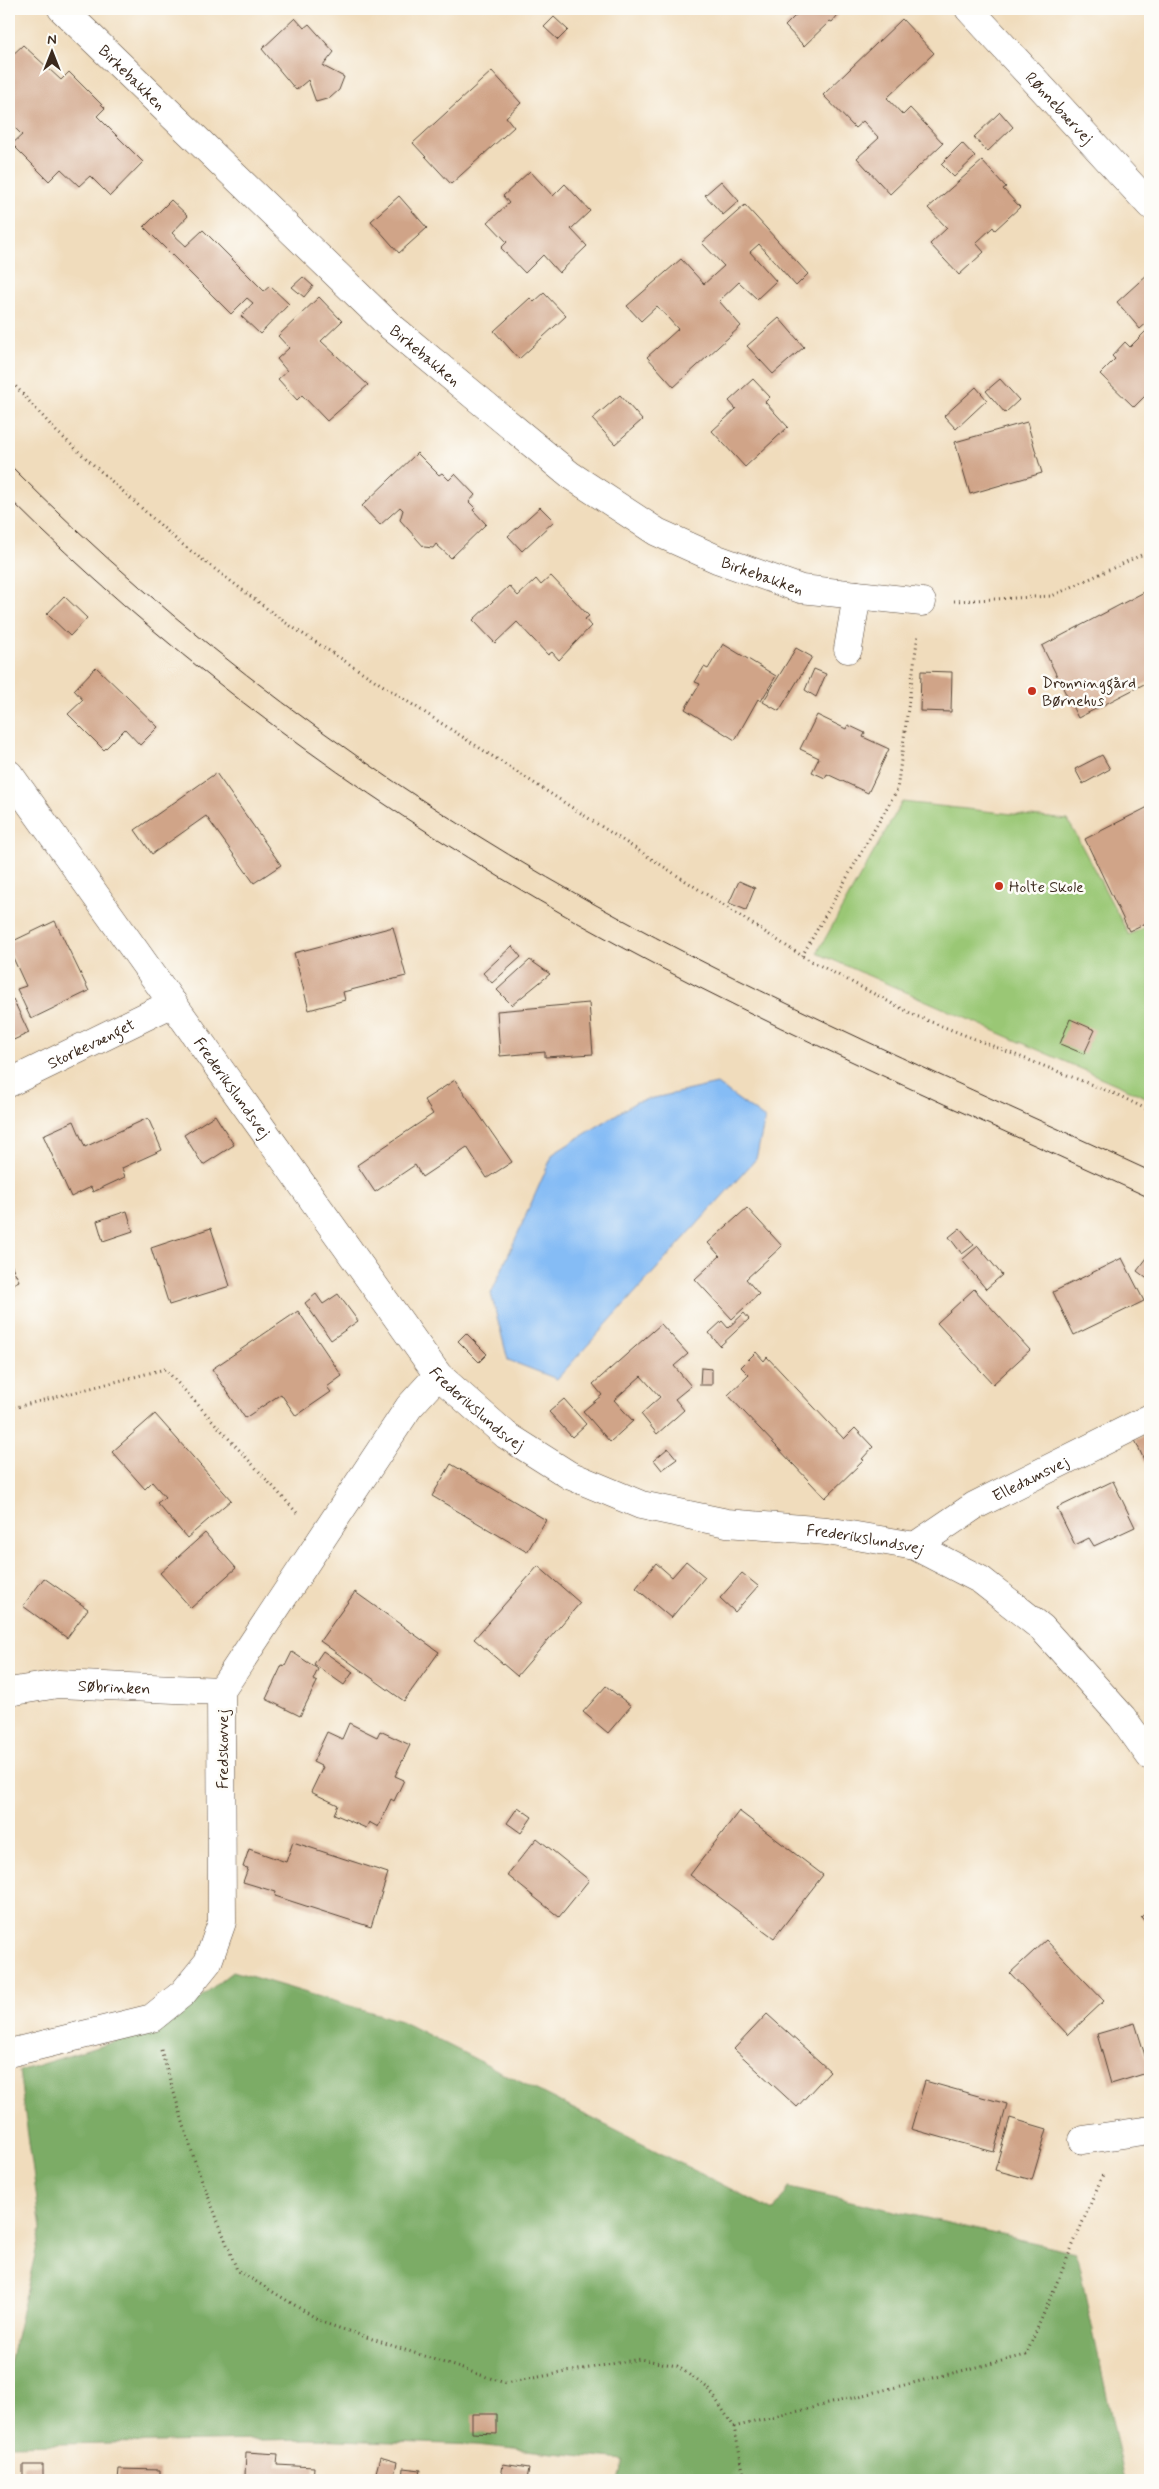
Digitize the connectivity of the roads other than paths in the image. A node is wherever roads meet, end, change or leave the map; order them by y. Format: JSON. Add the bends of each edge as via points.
{"nodes":[{"id":1,"x":62,"y":9,"type":"edge"},
{"id":2,"x":969,"y":9,"type":"edge"},
{"id":3,"x":1150,"y":205,"type":"edge"},
{"id":4,"x":857,"y":595,"type":"junction"},
{"id":5,"x":922,"y":602,"type":"road end"},
{"id":6,"x":848,"y":649,"type":"dead end"},
{"id":7,"x":9,"y":774,"type":"edge"},
{"id":8,"x":173,"y":1003,"type":"junction"},
{"id":9,"x":9,"y":1083,"type":"edge"},
{"id":10,"x":438,"y":1375,"type":"junction"},
{"id":11,"x":1150,"y":1418,"type":"edge"},
{"id":12,"x":915,"y":1546,"type":"junction"},
{"id":13,"x":222,"y":1691,"type":"junction"},
{"id":14,"x":9,"y":1692,"type":"edge"},
{"id":15,"x":1150,"y":1756,"type":"edge"},
{"id":16,"x":9,"y":2053,"type":"edge"},
{"id":17,"x":1150,"y":2130,"type":"edge"},
{"id":18,"x":1083,"y":2140,"type":"dead end"}],
"edges":[{"from":1,"to":4,"type":"street","name":"Birkebakken","via":[[389,325],[570,475],[657,532],[717,559],[801,590]]},
{"from":2,"to":3,"type":"street","name":"Rønnebærvej"},
{"from":4,"to":5,"type":"street","name":"Birkebakken"},
{"from":4,"to":6,"type":"street"},
{"from":7,"to":8,"type":"street","name":"Frederikslundsvej"},
{"from":8,"to":9,"type":"street","name":"Storkevænget"},
{"from":8,"to":10,"type":"street","name":"Frederikslundsvej"},
{"from":10,"to":12,"type":"street","name":"Frederikslundsvej","via":[[506,1436],[569,1475],[641,1505],[727,1523],[827,1531]]},
{"from":10,"to":13,"type":"street","name":"Fredskovvej","via":[[409,1407]]},
{"from":11,"to":12,"type":"street","name":"Elledamsvej","via":[[974,1506]]},
{"from":12,"to":15,"type":"street","name":"Frederikslundsvej","via":[[981,1580],[1042,1628],[1122,1717]]},
{"from":13,"to":14,"type":"street","name":"Søbrinken","via":[[58,1684]]},
{"from":13,"to":16,"type":"street","name":"Fredskovvej","via":[[222,1922],[208,1962],[183,1993],[152,2018]]},
{"from":17,"to":18,"type":"street"}]}
